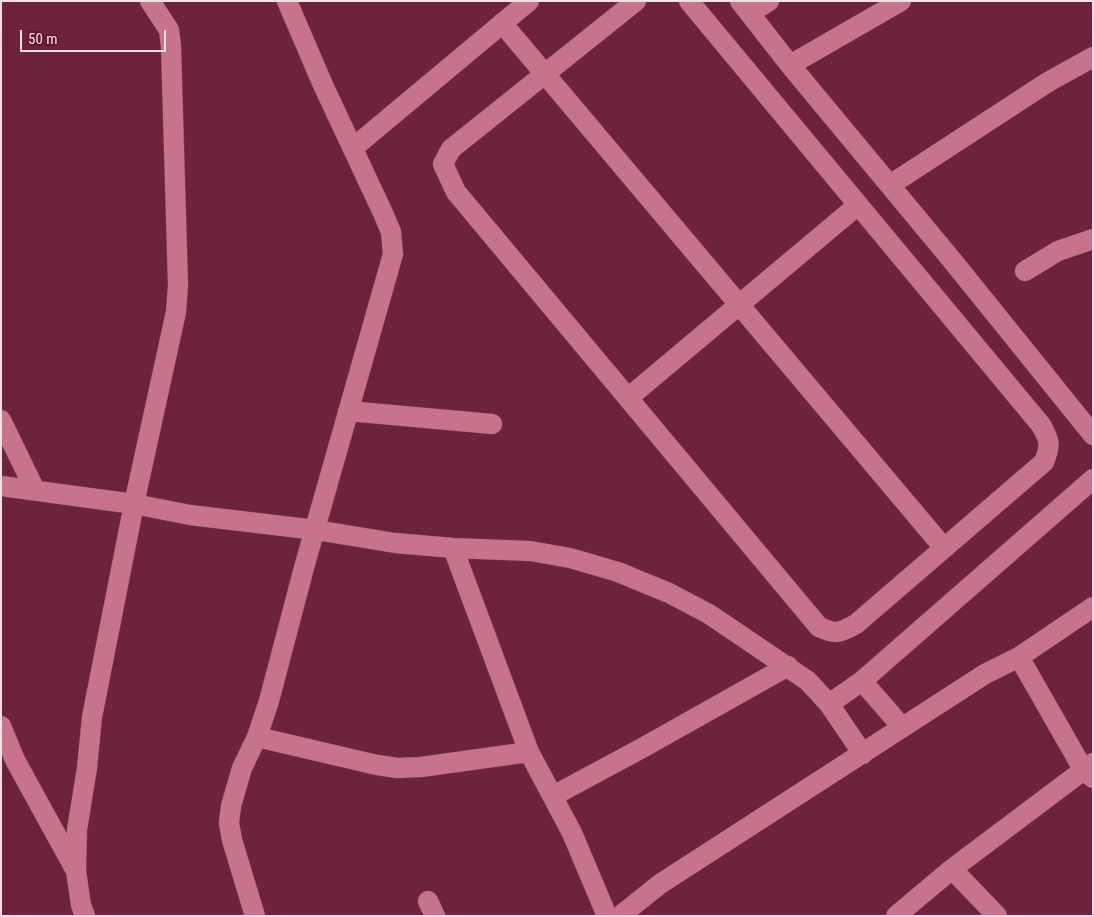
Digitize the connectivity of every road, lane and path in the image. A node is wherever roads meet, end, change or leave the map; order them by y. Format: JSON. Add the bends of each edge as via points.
{"nodes":[{"id":1,"x":150,"y":1,"type":"edge"},
{"id":2,"x":287,"y":1,"type":"edge"},
{"id":3,"x":529,"y":1,"type":"edge"},
{"id":4,"x":636,"y":1,"type":"edge"},
{"id":5,"x":689,"y":1,"type":"edge"},
{"id":6,"x":769,"y":1,"type":"edge"},
{"id":7,"x":901,"y":1,"type":"edge"},
{"id":8,"x":745,"y":7,"type":"edge"},
{"id":9,"x":502,"y":23,"type":"junction"},
{"id":10,"x":1093,"y":57,"type":"edge"},
{"id":11,"x":790,"y":65,"type":"junction"},
{"id":12,"x":546,"y":74,"type":"junction"},
{"id":13,"x":353,"y":148,"type":"junction"},
{"id":14,"x":890,"y":185,"type":"junction"},
{"id":15,"x":858,"y":205,"type":"junction"},
{"id":16,"x":1093,"y":239,"type":"edge"},
{"id":17,"x":1025,"y":271,"type":"dead end"},
{"id":18,"x":739,"y":304,"type":"junction"},
{"id":19,"x":628,"y":398,"type":"junction"},
{"id":20,"x":348,"y":411,"type":"junction"},
{"id":21,"x":492,"y":424,"type":"dead end"},
{"id":22,"x":2,"y":427,"type":"edge"},
{"id":23,"x":1093,"y":435,"type":"edge"},
{"id":24,"x":1093,"y":479,"type":"edge"},
{"id":25,"x":13,"y":490,"type":"edge"},
{"id":26,"x":134,"y":504,"type":"junction"},
{"id":27,"x":316,"y":530,"type":"junction"},
{"id":28,"x":453,"y":548,"type":"junction"},
{"id":29,"x":944,"y":548,"type":"junction"},
{"id":30,"x":1093,"y":607,"type":"edge"},
{"id":31,"x":1019,"y":657,"type":"junction"},
{"id":32,"x":788,"y":666,"type":"junction"},
{"id":33,"x":862,"y":681,"type":"junction"},
{"id":34,"x":830,"y":704,"type":"junction"},
{"id":35,"x":1,"y":726,"type":"edge"},
{"id":36,"x":902,"y":727,"type":"junction"},
{"id":37,"x":257,"y":737,"type":"junction"},
{"id":38,"x":529,"y":752,"type":"junction"},
{"id":39,"x":863,"y":754,"type":"junction"},
{"id":40,"x":1090,"y":770,"type":"edge"},
{"id":41,"x":553,"y":796,"type":"junction"},
{"id":42,"x":952,"y":869,"type":"junction"},
{"id":43,"x":76,"y":871,"type":"junction"},
{"id":44,"x":84,"y":916,"type":"edge"},
{"id":45,"x":255,"y":916,"type":"edge"},
{"id":46,"x":608,"y":916,"type":"edge"},
{"id":47,"x":620,"y":916,"type":"edge"},
{"id":48,"x":896,"y":916,"type":"edge"},
{"id":49,"x":997,"y":916,"type":"edge"}],
"edges":[{"from":1,"to":26,"type":"street","via":[[169,30],[178,284],[176,312]]},
{"from":2,"to":13,"type":"street"},
{"from":3,"to":9,"type":"street"},
{"from":4,"to":12,"type":"street"},
{"from":5,"to":15,"type":"street"},
{"from":6,"to":8,"type":"street"},
{"from":7,"to":11,"type":"street"},
{"from":8,"to":11,"type":"street"},
{"from":9,"to":12,"type":"street"},
{"from":9,"to":13,"type":"street"},
{"from":10,"to":14,"type":"street","via":[[1048,82]]},
{"from":11,"to":14,"type":"street"},
{"from":12,"to":18,"type":"street"},
{"from":12,"to":19,"type":"street","via":[[451,149],[443,164],[456,192]]},
{"from":13,"to":20,"type":"street","via":[[391,232],[393,254]]},
{"from":14,"to":23,"type":"street"},
{"from":15,"to":18,"type":"street"},
{"from":15,"to":29,"type":"street","via":[[1049,438],[1044,462]]},
{"from":16,"to":17,"type":"street","via":[[1058,251]]},
{"from":18,"to":19,"type":"street"},
{"from":18,"to":29,"type":"street"},
{"from":19,"to":29,"type":"street","via":[[819,627],[832,633],[856,624]]},
{"from":20,"to":21,"type":"street"},
{"from":20,"to":27,"type":"street"},
{"from":22,"to":25,"type":"street"},
{"from":24,"to":33,"type":"street"},
{"from":25,"to":26,"type":"street"},
{"from":26,"to":27,"type":"street","via":[[190,515]]},
{"from":26,"to":43,"type":"street","via":[[92,717],[77,830]]},
{"from":27,"to":28,"type":"street","via":[[395,543]]},
{"from":27,"to":37,"type":"street"},
{"from":28,"to":32,"type":"street","via":[[530,551],[618,572],[709,614]]},
{"from":28,"to":38,"type":"street"},
{"from":30,"to":31,"type":"street"},
{"from":31,"to":36,"type":"street","via":[[985,674]]},
{"from":31,"to":40,"type":"street"},
{"from":32,"to":34,"type":"street"},
{"from":32,"to":41,"type":"street"},
{"from":33,"to":34,"type":"street"},
{"from":33,"to":36,"type":"street"},
{"from":34,"to":39,"type":"street"},
{"from":35,"to":43,"type":"street","via":[[14,760]]},
{"from":36,"to":39,"type":"street"},
{"from":37,"to":38,"type":"street","via":[[398,768]]},
{"from":37,"to":45,"type":"street","via":[[235,789],[229,823]]},
{"from":38,"to":41,"type":"street"},
{"from":39,"to":47,"type":"street","via":[[660,884]]},
{"from":40,"to":42,"type":"street"},
{"from":41,"to":46,"type":"street"},
{"from":42,"to":48,"type":"street"},
{"from":42,"to":49,"type":"street"},
{"from":43,"to":44,"type":"street"}]}
